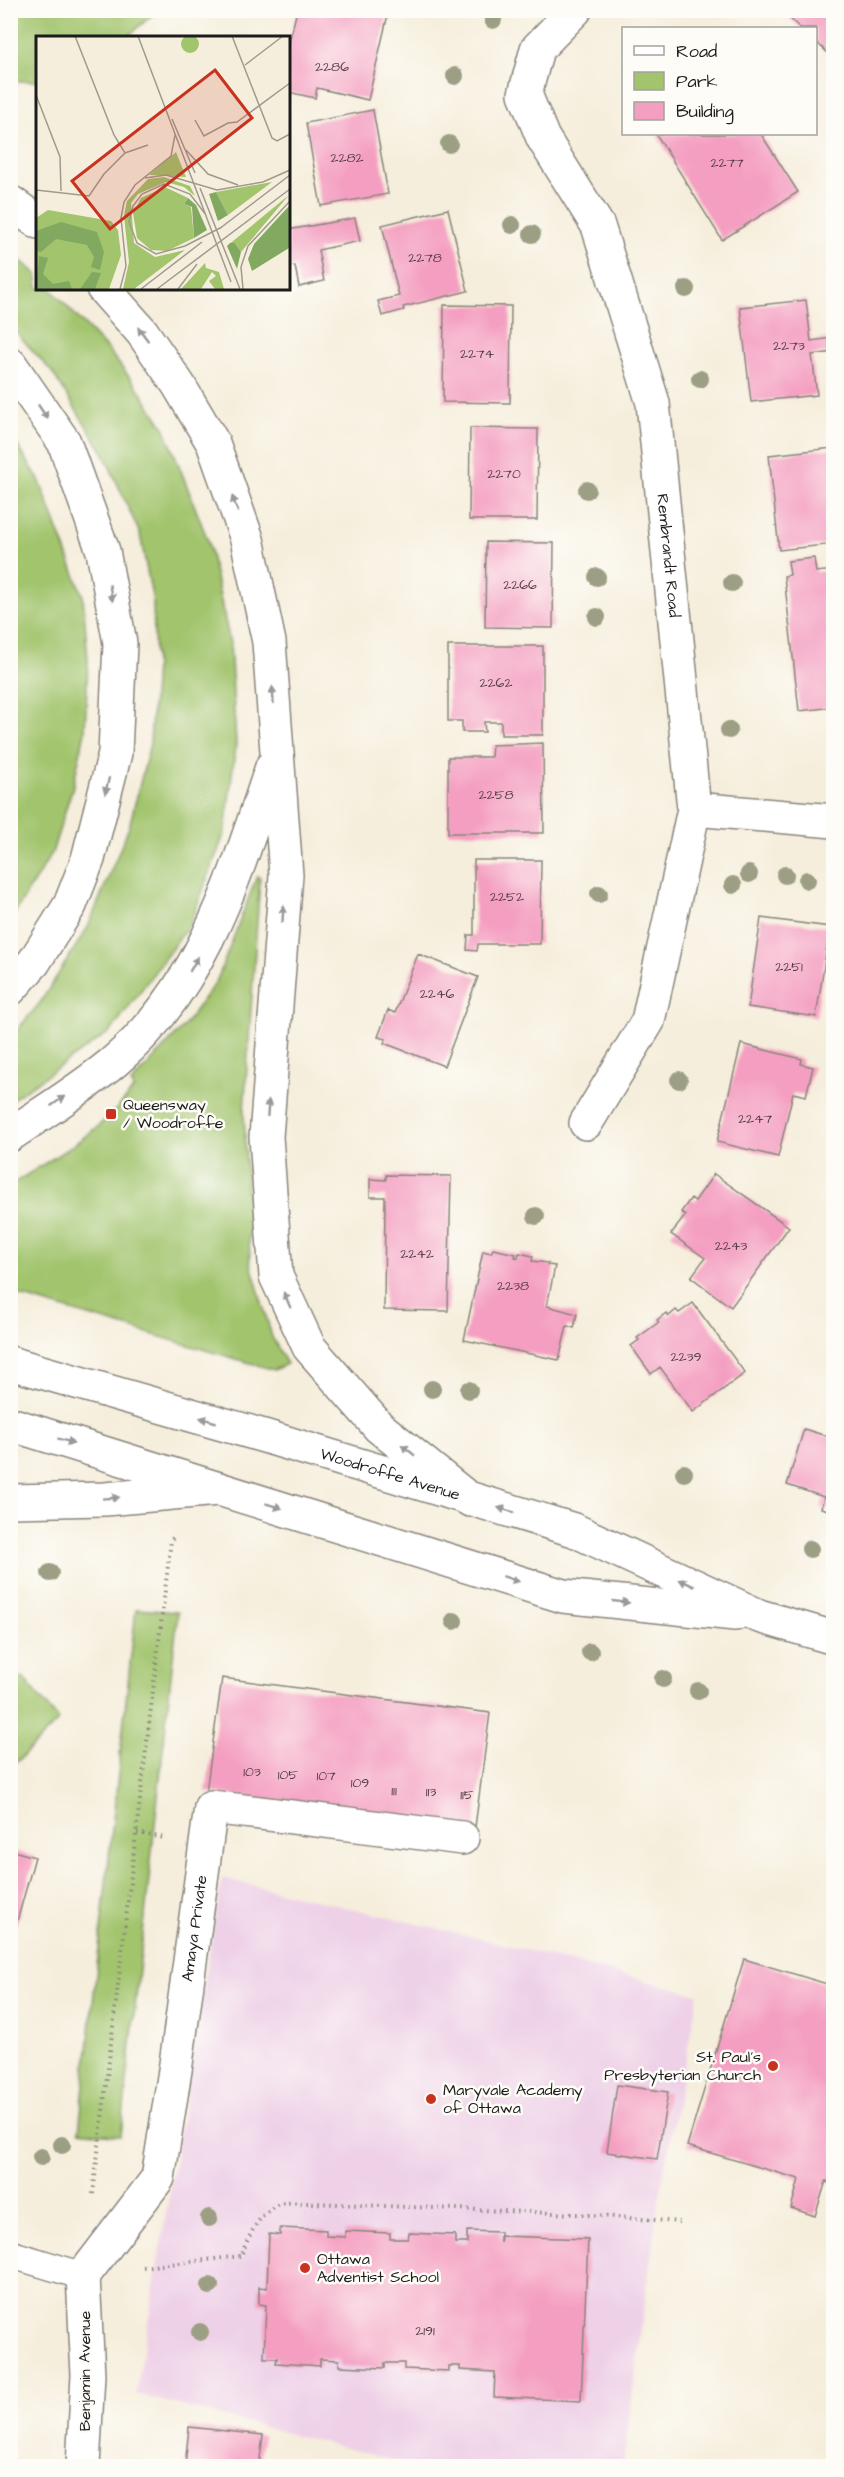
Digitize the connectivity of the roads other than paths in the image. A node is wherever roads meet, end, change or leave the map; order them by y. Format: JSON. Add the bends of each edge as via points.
{"nodes":[{"id":1,"x":575,"y":10,"type":"edge"},
{"id":2,"x":10,"y":202,"type":"edge"},
{"id":3,"x":36,"y":221,"type":"edge"},
{"id":4,"x":105,"y":290,"type":"edge"},
{"id":5,"x":10,"y":363,"type":"edge"},
{"id":6,"x":277,"y":753,"type":"junction"},
{"id":7,"x":694,"y":809,"type":"junction"},
{"id":8,"x":834,"y":821,"type":"edge"},
{"id":9,"x":10,"y":989,"type":"edge"},
{"id":10,"x":586,"y":1123,"type":"dead end"},
{"id":11,"x":10,"y":1135,"type":"edge"},
{"id":12,"x":10,"y":1363,"type":"edge"},
{"id":13,"x":10,"y":1424,"type":"edge"},
{"id":14,"x":218,"y":1489,"type":"junction"},
{"id":15,"x":470,"y":1500,"type":"junction"},
{"id":16,"x":10,"y":1502,"type":"edge"},
{"id":17,"x":759,"y":1616,"type":"junction"},
{"id":18,"x":834,"y":1638,"type":"edge"},
{"id":19,"x":462,"y":1838,"type":"dead end"},
{"id":20,"x":10,"y":2254,"type":"edge"},
{"id":21,"x":83,"y":2276,"type":"junction"},
{"id":22,"x":83,"y":2466,"type":"edge"}],
"edges":[{"from":1,"to":7,"type":"main road","name":"Rembrandt Road","via":[[537,49],[525,94],[543,138],[598,226],[652,403]]},
{"from":2,"to":3,"type":"main road"},
{"from":6,"to":4,"type":"main road","one_way":true,"via":[[269,642],[247,539],[213,442],[142,332]]},
{"from":5,"to":9,"type":"main road","one_way":true,"via":[[64,442],[103,551],[120,644],[115,753],[88,859],[70,905],[34,962]]},
{"from":11,"to":6,"type":"main road","one_way":true,"via":[[115,1061],[178,991],[208,940],[229,893]]},
{"from":15,"to":6,"type":"main road","one_way":true,"via":[[379,1427],[309,1347],[276,1276],[266,1137],[286,875]]},
{"from":7,"to":8,"type":"main road"},
{"from":7,"to":10,"type":"main road","name":"Rembrandt Road","via":[[648,1022]]},
{"from":15,"to":12,"type":"main road","name":"Woodroffe Avenue","one_way":true},
{"from":13,"to":14,"type":"main road","name":"Woodroffe Avenue","one_way":true},
{"from":16,"to":14,"type":"main road","one_way":true},
{"from":14,"to":17,"type":"main road","name":"Woodroffe Avenue","one_way":true,"via":[[563,1596]]},
{"from":17,"to":15,"type":"main road","name":"Woodroffe Avenue","one_way":true,"via":[[574,1530]]},
{"from":17,"to":18,"type":"main road","name":"Woodroffe Avenue"},
{"from":19,"to":21,"type":"main road","name":"Amaya Private","via":[[211,1807],[158,2178]]},
{"from":20,"to":21,"type":"lane"},
{"from":21,"to":22,"type":"main road","name":"Benjamin Avenue","via":[[88,2375]]}]}
